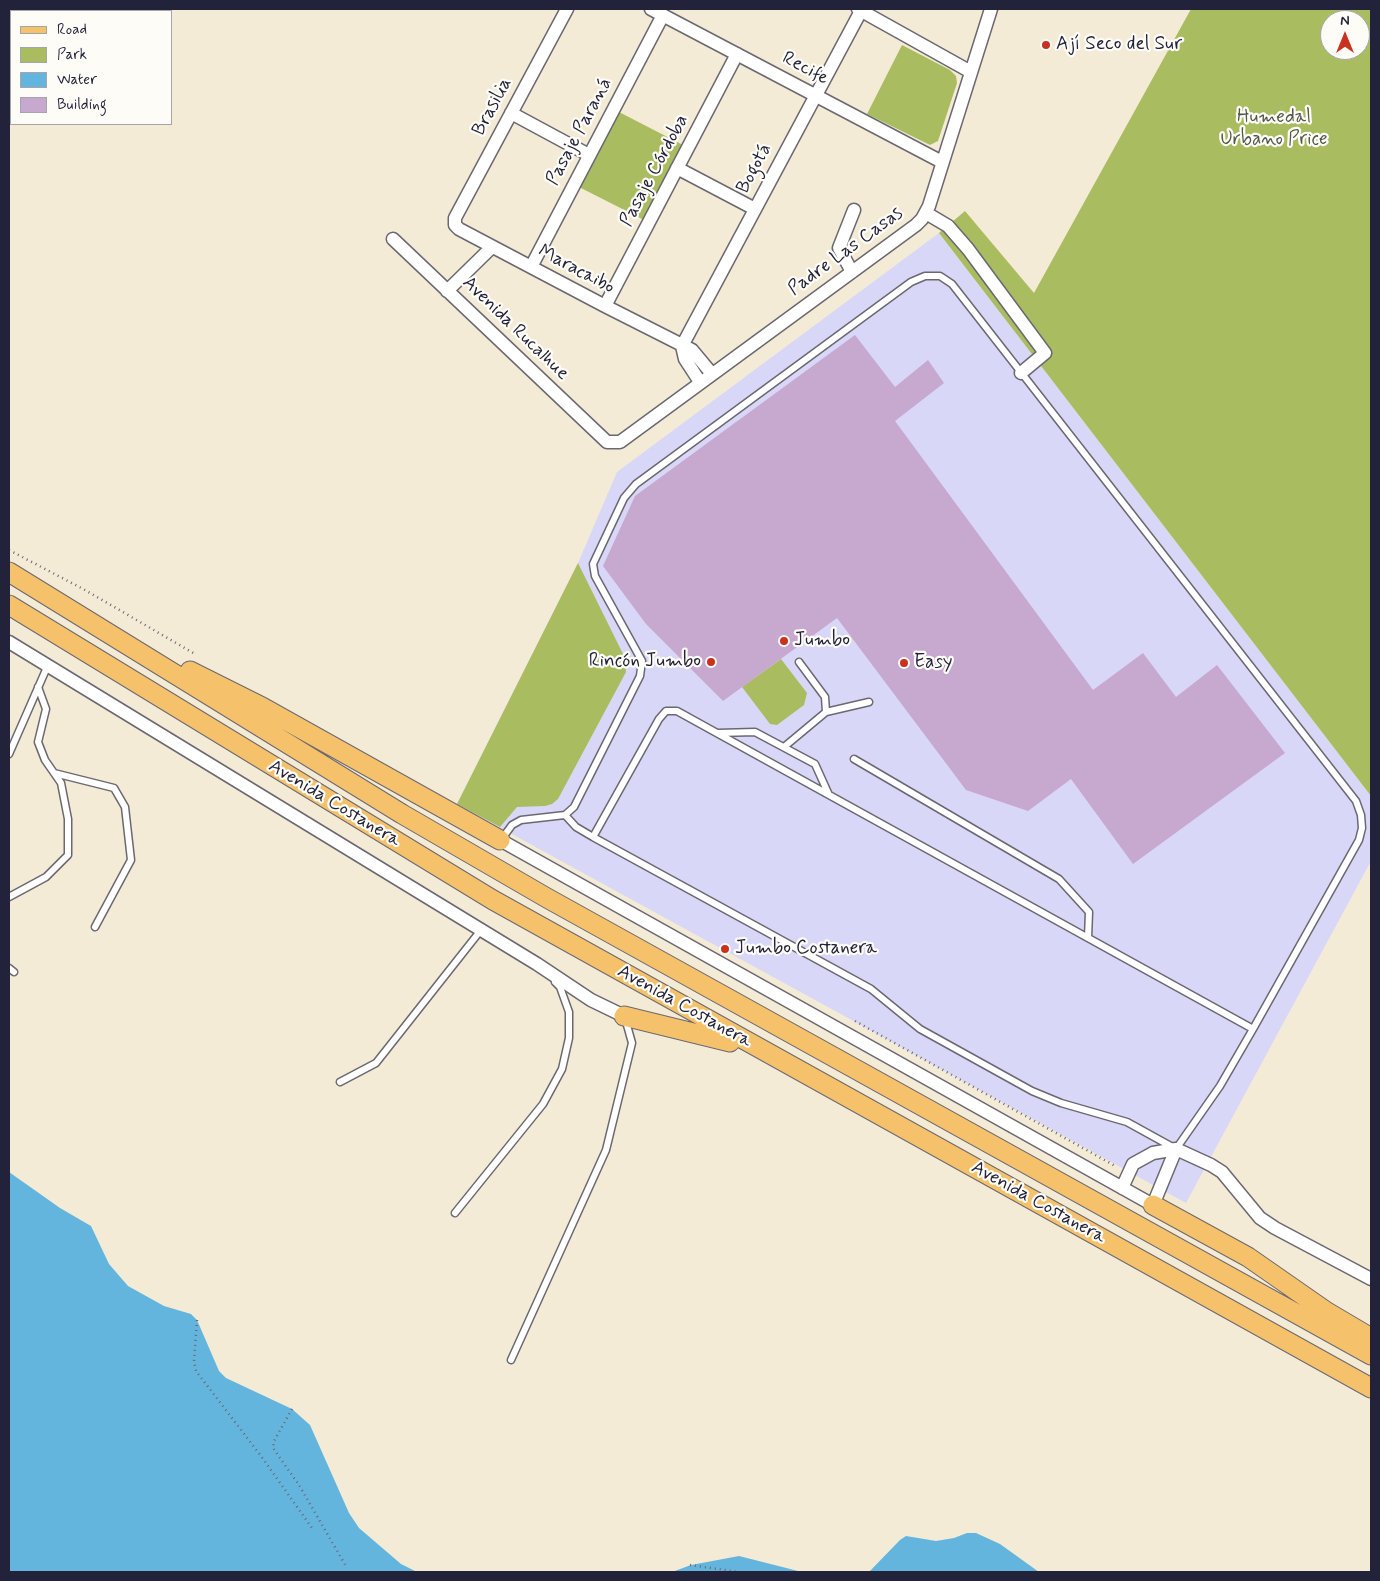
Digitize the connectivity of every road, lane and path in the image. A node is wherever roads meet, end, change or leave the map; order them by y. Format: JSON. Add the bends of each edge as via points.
{"nodes":[{"id":1,"x":567,"y":9,"type":"edge"},
{"id":2,"x":860,"y":9,"type":"edge"},
{"id":3,"x":991,"y":9,"type":"edge"},
{"id":4,"x":657,"y":12,"type":"edge"},
{"id":5,"x":738,"y":54,"type":"junction"},
{"id":6,"x":971,"y":72,"type":"junction"},
{"id":7,"x":815,"y":95,"type":"junction"},
{"id":8,"x":511,"y":113,"type":"junction"},
{"id":9,"x":590,"y":155,"type":"junction"},
{"id":10,"x":942,"y":162,"type":"junction"},
{"id":11,"x":677,"y":168,"type":"junction"},
{"id":12,"x":755,"y":209,"type":"junction"},
{"id":13,"x":854,"y":210,"type":"dead end"},
{"id":14,"x":926,"y":213,"type":"junction"},
{"id":15,"x":455,"y":225,"type":"joint"},
{"id":16,"x":393,"y":239,"type":"dead end"},
{"id":17,"x":492,"y":247,"type":"junction"},
{"id":18,"x":531,"y":267,"type":"junction"},
{"id":19,"x":852,"y":272,"type":"junction"},
{"id":20,"x":447,"y":290,"type":"junction"},
{"id":21,"x":605,"y":306,"type":"junction"},
{"id":22,"x":682,"y":346,"type":"junction"},
{"id":23,"x":1021,"y":373,"type":"junction"},
{"id":24,"x":712,"y":374,"type":"junction"},
{"id":25,"x":700,"y":382,"type":"junction"},
{"id":26,"x":612,"y":444,"type":"joint"},
{"id":27,"x":9,"y":572,"type":"edge"},
{"id":28,"x":9,"y":605,"type":"edge"},
{"id":29,"x":114,"y":636,"type":"junction"},
{"id":30,"x":9,"y":642,"type":"edge"},
{"id":31,"x":799,"y":662,"type":"dead end"},
{"id":32,"x":48,"y":665,"type":"junction"},
{"id":33,"x":38,"y":687,"type":"junction"},
{"id":34,"x":869,"y":702,"type":"dead end"},
{"id":35,"x":826,"y":712,"type":"junction"},
{"id":36,"x":717,"y":733,"type":"junction"},
{"id":37,"x":784,"y":747,"type":"junction"},
{"id":38,"x":9,"y":754,"type":"edge"},
{"id":39,"x":854,"y":759,"type":"dead end"},
{"id":40,"x":54,"y":773,"type":"junction"},
{"id":41,"x":829,"y":795,"type":"junction"},
{"id":42,"x":565,"y":815,"type":"junction"},
{"id":43,"x":593,"y":837,"type":"junction"},
{"id":44,"x":500,"y":840,"type":"junction"},
{"id":45,"x":9,"y":897,"type":"edge"},
{"id":46,"x":95,"y":927,"type":"dead end"},
{"id":47,"x":481,"y":930,"type":"junction"},
{"id":48,"x":1088,"y":938,"type":"junction"},
{"id":49,"x":537,"y":964,"type":"junction"},
{"id":50,"x":624,"y":1016,"type":"junction"},
{"id":51,"x":1253,"y":1029,"type":"junction"},
{"id":52,"x":771,"y":1056,"type":"junction"},
{"id":53,"x":340,"y":1082,"type":"dead end"},
{"id":54,"x":1176,"y":1149,"type":"junction"},
{"id":55,"x":1122,"y":1188,"type":"junction"},
{"id":56,"x":1153,"y":1205,"type":"junction"},
{"id":57,"x":455,"y":1213,"type":"dead end"},
{"id":58,"x":1371,"y":1279,"type":"edge"},
{"id":59,"x":197,"y":1320,"type":"dead end"},
{"id":60,"x":1371,"y":1338,"type":"edge"},
{"id":61,"x":1371,"y":1355,"type":"edge"},
{"id":62,"x":511,"y":1360,"type":"dead end"},
{"id":63,"x":1371,"y":1388,"type":"edge"},
{"id":64,"x":292,"y":1409,"type":"dead end"},
{"id":65,"x":312,"y":1528,"type":"dead end"},
{"id":66,"x":690,"y":1565,"type":"dead end"},
{"id":67,"x":348,"y":1568,"type":"dead end"},
{"id":68,"x":739,"y":1572,"type":"edge"}],
"edges":[{"from":1,"to":8,"type":"street","name":"Brasilia"},
{"from":2,"to":6,"type":"street"},
{"from":2,"to":7,"type":"street","name":"Bogotá"},
{"from":3,"to":6,"type":"street","name":"Padre Las Casas"},
{"from":4,"to":5,"type":"street","name":"Recife"},
{"from":4,"to":9,"type":"street","name":"Pasaje Paraná"},
{"from":5,"to":7,"type":"street","name":"Recife"},
{"from":5,"to":11,"type":"street","name":"Pasaje Córdoba"},
{"from":6,"to":10,"type":"street","name":"Padre Las Casas"},
{"from":7,"to":10,"type":"street","name":"Recife"},
{"from":7,"to":12,"type":"street","name":"Bogotá"},
{"from":8,"to":9,"type":"street"},
{"from":8,"to":15,"type":"street","name":"Brasilia","via":[[455,218]]},
{"from":9,"to":18,"type":"street","name":"Pasaje Paraná"},
{"from":10,"to":14,"type":"street","name":"Padre Las Casas"},
{"from":11,"to":12,"type":"street"},
{"from":11,"to":21,"type":"street","name":"Pasaje Córdoba"},
{"from":12,"to":22,"type":"street","name":"Bogotá"},
{"from":13,"to":19,"type":"street","via":[[839,248]]},
{"from":14,"to":19,"type":"street","name":"Padre Las Casas","via":[[916,225]]},
{"from":14,"to":23,"type":"street","via":[[948,226],[968,249],[1045,353]]},
{"from":15,"to":17,"type":"street","name":"Maracaibo"},
{"from":16,"to":20,"type":"street","name":"Avenida Rucalhue"},
{"from":17,"to":18,"type":"street","name":"Maracaibo"},
{"from":17,"to":20,"type":"street"},
{"from":18,"to":21,"type":"street","name":"Maracaibo"},
{"from":19,"to":24,"type":"street","name":"Padre Las Casas"},
{"from":20,"to":26,"type":"street","name":"Avenida Rucalhue"},
{"from":21,"to":22,"type":"street","name":"Maracaibo"},
{"from":22,"to":24,"type":"street","name":"Maracaibo","via":[[692,350]]},
{"from":22,"to":25,"type":"street","via":[[685,360]]},
{"from":23,"to":42,"type":"lane","via":[[952,284],[940,276],[925,276],[911,282],[636,484],[624,498],[594,564],[595,576],[642,661],[640,676],[574,807]]},
{"from":23,"to":51,"type":"lane","via":[[1356,801],[1361,815],[1359,840]]},
{"from":24,"to":25,"type":"street","name":"Padre Las Casas"},
{"from":25,"to":26,"type":"street","name":"Padre Las Casas","via":[[620,442]]},
{"from":27,"to":29,"type":"main road","name":"Avenida Costanera"},
{"from":28,"to":52,"type":"main road","name":"Avenida Costanera","via":[[461,881]]},
{"from":29,"to":44,"type":"main road","via":[[262,707]]},
{"from":29,"to":61,"type":"main road","name":"Avenida Costanera","via":[[394,809],[539,894]]},
{"from":30,"to":32,"type":"street"},
{"from":31,"to":35,"type":"lane","via":[[825,697]]},
{"from":32,"to":33,"type":"lane"},
{"from":32,"to":47,"type":"street"},
{"from":33,"to":38,"type":"lane"},
{"from":33,"to":40,"type":"lane","via":[[46,709],[38,742]]},
{"from":34,"to":35,"type":"lane"},
{"from":35,"to":37,"type":"lane"},
{"from":36,"to":37,"type":"lane","via":[[755,732]]},
{"from":36,"to":41,"type":"lane"},
{"from":36,"to":43,"type":"lane","via":[[678,711],[666,711],[658,719]]},
{"from":37,"to":41,"type":"lane","via":[[815,764]]},
{"from":39,"to":48,"type":"lane","via":[[1059,879],[1089,912]]},
{"from":40,"to":45,"type":"lane","via":[[61,783],[68,819],[68,855],[46,877]]},
{"from":40,"to":46,"type":"lane","via":[[114,788],[124,807],[132,860]]},
{"from":41,"to":48,"type":"lane"},
{"from":42,"to":43,"type":"lane","via":[[576,827]]},
{"from":42,"to":44,"type":"lane","via":[[521,820],[512,825]]},
{"from":43,"to":54,"type":"lane","via":[[871,989],[920,1029],[1032,1091],[1127,1122]]},
{"from":44,"to":55,"type":"street"},
{"from":47,"to":49,"type":"street"},
{"from":47,"to":53,"type":"lane","via":[[376,1062]]},
{"from":48,"to":51,"type":"lane"},
{"from":49,"to":50,"type":"street","via":[[591,1000]]},
{"from":49,"to":57,"type":"lane","via":[[560,987],[569,1012],[569,1038],[562,1069],[543,1104]]},
{"from":50,"to":52,"type":"main road","via":[[712,1036]]},
{"from":50,"to":62,"type":"lane","via":[[632,1043],[606,1150]]},
{"from":51,"to":54,"type":"lane","via":[[1220,1086]]},
{"from":52,"to":63,"type":"main road","name":"Avenida Costanera"},
{"from":54,"to":55,"type":"street","via":[[1153,1153],[1132,1164]]},
{"from":54,"to":56,"type":"street"},
{"from":54,"to":58,"type":"street","via":[[1222,1172],[1260,1218],[1275,1228]]},
{"from":55,"to":56,"type":"street"},
{"from":56,"to":60,"type":"main road","via":[[1248,1257]]},
{"from":59,"to":65,"type":"path","via":[[196,1371]]},
{"from":64,"to":67,"type":"path","via":[[276,1436],[273,1448]]},
{"from":66,"to":68,"type":"path"}]}
